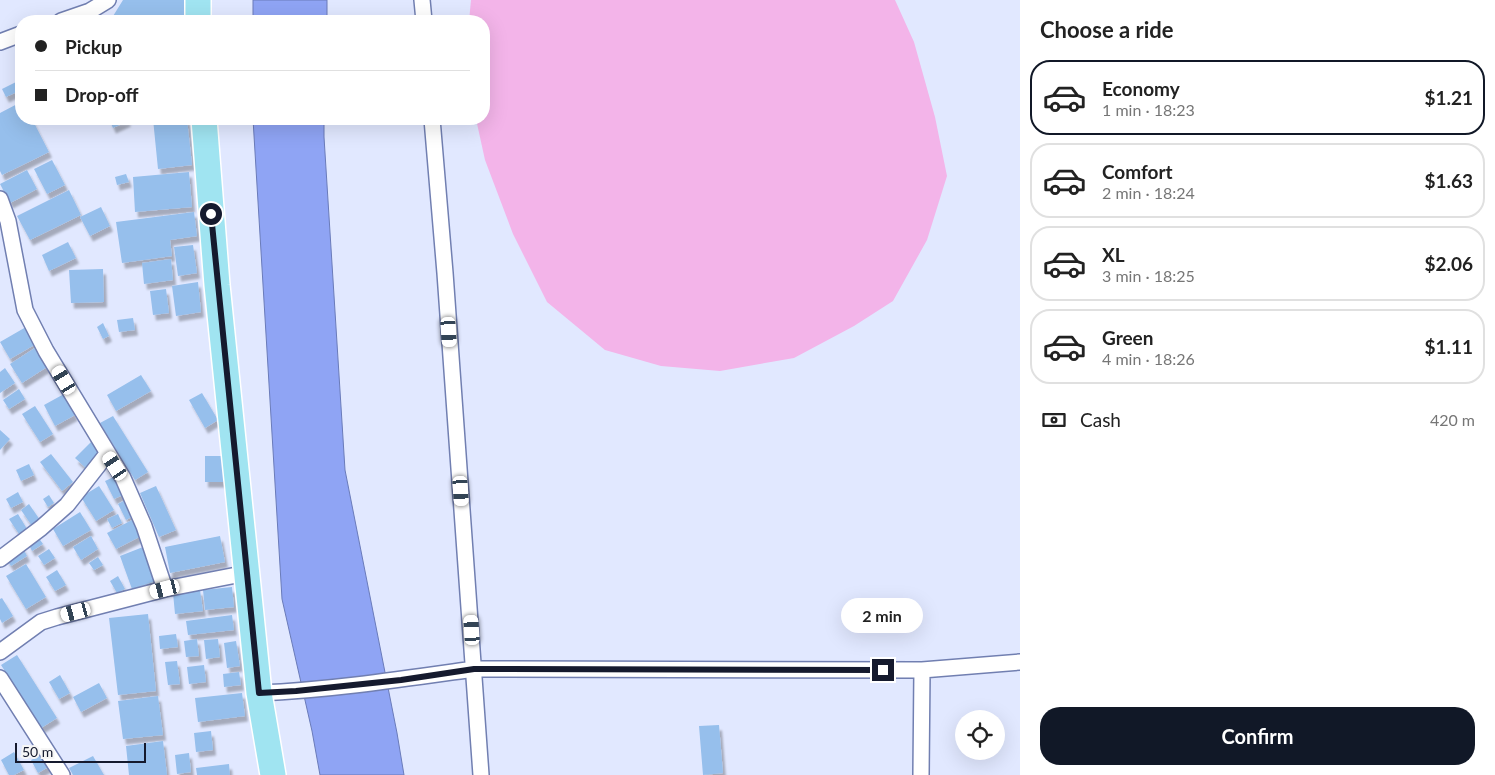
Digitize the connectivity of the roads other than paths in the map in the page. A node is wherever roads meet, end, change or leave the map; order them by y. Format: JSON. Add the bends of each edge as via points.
{"nodes":[{"id":1,"x":108,"y":0,"type":"edge"},
{"id":2,"x":198,"y":0,"type":"edge"},
{"id":3,"x":422,"y":0,"type":"edge"},
{"id":4,"x":78,"y":15,"type":"edge"},
{"id":5,"x":198,"y":15,"type":"edge"},
{"id":6,"x":423,"y":15,"type":"edge"},
{"id":7,"x":15,"y":36,"type":"edge"},
{"id":8,"x":0,"y":42,"type":"edge"},
{"id":9,"x":204,"y":125,"type":"edge"},
{"id":10,"x":432,"y":125,"type":"edge"},
{"id":11,"x":0,"y":199,"type":"edge"},
{"id":12,"x":107,"y":454,"type":"junction"},
{"id":13,"x":0,"y":559,"type":"edge"},
{"id":14,"x":247,"y":573,"type":"junction"},
{"id":15,"x":165,"y":589,"type":"junction"},
{"id":16,"x":0,"y":652,"type":"edge"},
{"id":17,"x":1020,"y":662,"type":"edge"},
{"id":18,"x":474,"y":669,"type":"junction"},
{"id":19,"x":922,"y":670,"type":"junction"},
{"id":20,"x":0,"y":678,"type":"edge"},
{"id":21,"x":259,"y":693,"type":"junction"},
{"id":22,"x":62,"y":775,"type":"edge"},
{"id":23,"x":273,"y":775,"type":"edge"},
{"id":24,"x":481,"y":775,"type":"edge"},
{"id":25,"x":921,"y":775,"type":"edge"}],
"edges":[{"from":1,"to":4,"type":"street"},
{"from":2,"to":5,"type":"main road"},
{"from":3,"to":6,"type":"street"},
{"from":7,"to":8,"type":"street"},
{"from":9,"to":14,"type":"main road","via":[[218,294]]},
{"from":10,"to":18,"type":"street"},
{"from":11,"to":12,"type":"street","via":[[8,221],[24,310]]},
{"from":12,"to":13,"type":"street","via":[[67,505]]},
{"from":12,"to":15,"type":"street","via":[[123,478],[144,526]]},
{"from":14,"to":15,"type":"street"},
{"from":14,"to":21,"type":"main road"},
{"from":15,"to":16,"type":"street","via":[[41,622]]},
{"from":17,"to":19,"type":"street"},
{"from":18,"to":19,"type":"street"},
{"from":18,"to":21,"type":"street","via":[[401,680]]},
{"from":18,"to":24,"type":"street"},
{"from":19,"to":25,"type":"street"},
{"from":20,"to":22,"type":"street"},
{"from":21,"to":23,"type":"main road"}]}
